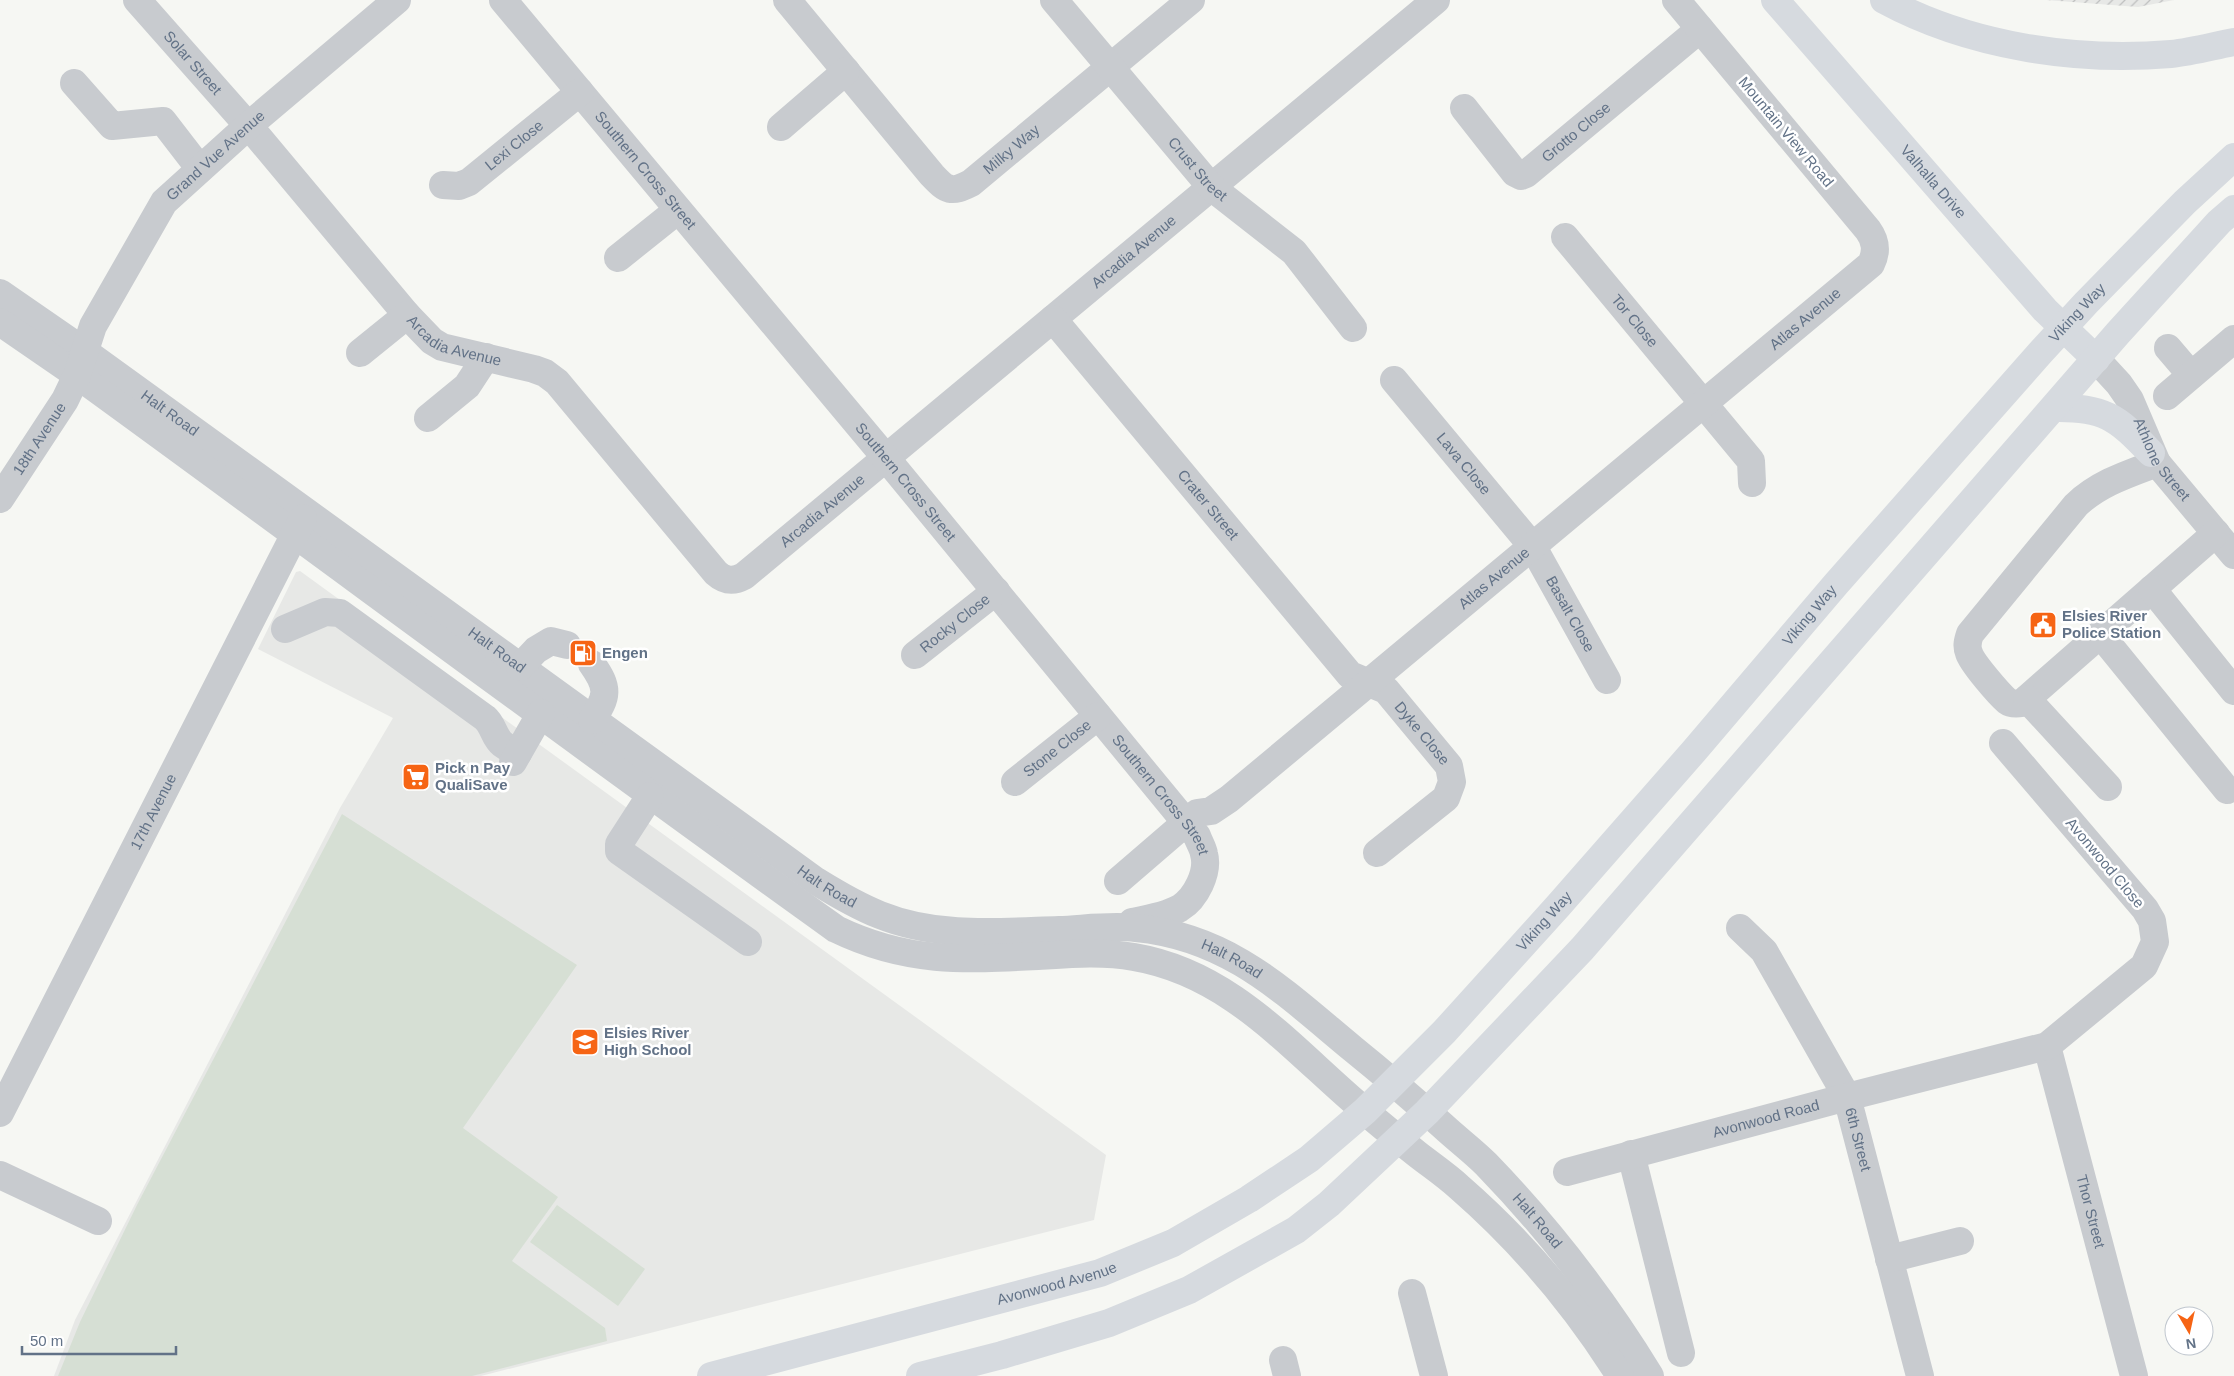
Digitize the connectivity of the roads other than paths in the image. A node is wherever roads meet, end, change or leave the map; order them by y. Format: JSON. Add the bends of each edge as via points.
{"nodes":[{"id":1,"x":137,"y":0,"type":"edge"},
{"id":2,"x":397,"y":0,"type":"edge"},
{"id":3,"x":503,"y":0,"type":"edge"},
{"id":4,"x":786,"y":0,"type":"edge"},
{"id":5,"x":1054,"y":0,"type":"edge"},
{"id":6,"x":1191,"y":0,"type":"edge"},
{"id":7,"x":1436,"y":0,"type":"edge"},
{"id":8,"x":1676,"y":0,"type":"edge"},
{"id":9,"x":1775,"y":0,"type":"edge"},
{"id":10,"x":1884,"y":0,"type":"edge"},
{"id":11,"x":1700,"y":29,"type":"junction"},
{"id":12,"x":2234,"y":42,"type":"edge"},
{"id":13,"x":1111,"y":68,"type":"junction"},
{"id":14,"x":846,"y":71,"type":"junction"},
{"id":15,"x":74,"y":83,"type":"dead end"},
{"id":16,"x":580,"y":92,"type":"junction"},
{"id":17,"x":1464,"y":108,"type":"dead end"},
{"id":18,"x":248,"y":126,"type":"junction"},
{"id":19,"x":781,"y":127,"type":"dead end"},
{"id":20,"x":2234,"y":157,"type":"edge"},
{"id":21,"x":200,"y":170,"type":"junction"},
{"id":22,"x":443,"y":185,"type":"dead end"},
{"id":23,"x":1211,"y":187,"type":"junction"},
{"id":24,"x":2234,"y":209,"type":"edge"},
{"id":25,"x":678,"y":210,"type":"junction"},
{"id":26,"x":1565,"y":237,"type":"dead end"},
{"id":27,"x":618,"y":258,"type":"dead end"},
{"id":28,"x":1867,"y":269,"type":"joint"},
{"id":29,"x":0,"y":293,"type":"edge"},
{"id":30,"x":407,"y":314,"type":"junction"},
{"id":31,"x":1053,"y":319,"type":"junction"},
{"id":32,"x":0,"y":322,"type":"edge"},
{"id":33,"x":1353,"y":328,"type":"dead end"},
{"id":34,"x":2063,"y":328,"type":"junction"},
{"id":35,"x":2234,"y":339,"type":"edge"},
{"id":36,"x":2168,"y":348,"type":"dead end"},
{"id":37,"x":360,"y":353,"type":"dead end"},
{"id":38,"x":486,"y":357,"type":"junction"},
{"id":39,"x":2096,"y":360,"type":"junction"},
{"id":40,"x":80,"y":363,"type":"junction"},
{"id":41,"x":2191,"y":375,"type":"junction"},
{"id":42,"x":1394,"y":380,"type":"dead end"},
{"id":43,"x":2167,"y":396,"type":"dead end"},
{"id":44,"x":1704,"y":404,"type":"junction"},
{"id":45,"x":2054,"y":408,"type":"junction"},
{"id":46,"x":428,"y":418,"type":"dead end"},
{"id":47,"x":886,"y":458,"type":"junction"},
{"id":48,"x":2154,"y":458,"type":"junction"},
{"id":49,"x":1752,"y":483,"type":"dead end"},
{"id":50,"x":0,"y":499,"type":"edge"},
{"id":51,"x":300,"y":523,"type":"junction"},
{"id":52,"x":2216,"y":534,"type":"junction"},
{"id":53,"x":1532,"y":547,"type":"junction"},
{"id":54,"x":2234,"y":555,"type":"edge"},
{"id":55,"x":2152,"y":588,"type":"junction"},
{"id":56,"x":996,"y":591,"type":"junction"},
{"id":57,"x":285,"y":628,"type":"dead end"},
{"id":58,"x":2100,"y":634,"type":"junction"},
{"id":59,"x":567,"y":646,"type":"dead end"},
{"id":60,"x":915,"y":655,"type":"dead end"},
{"id":61,"x":592,"y":664,"type":"dead end"},
{"id":62,"x":520,"y":667,"type":"junction"},
{"id":63,"x":1607,"y":680,"type":"dead end"},
{"id":64,"x":1369,"y":682,"type":"junction"},
{"id":65,"x":2234,"y":691,"type":"edge"},
{"id":66,"x":2027,"y":699,"type":"junction"},
{"id":67,"x":541,"y":713,"type":"junction"},
{"id":68,"x":1098,"y":716,"type":"junction"},
{"id":69,"x":592,"y":720,"type":"junction"},
{"id":70,"x":2003,"y":742,"type":"dead end"},
{"id":71,"x":1015,"y":782,"type":"dead end"},
{"id":72,"x":2108,"y":787,"type":"dead end"},
{"id":73,"x":2227,"y":790,"type":"dead end"},
{"id":74,"x":650,"y":796,"type":"junction"},
{"id":75,"x":1186,"y":822,"type":"junction"},
{"id":76,"x":1378,"y":853,"type":"dead end"},
{"id":77,"x":1118,"y":881,"type":"dead end"},
{"id":78,"x":1740,"y":928,"type":"dead end"},
{"id":79,"x":1096,"y":929,"type":"junction"},
{"id":80,"x":748,"y":942,"type":"dead end"},
{"id":81,"x":2047,"y":1046,"type":"junction"},
{"id":82,"x":1393,"y":1083,"type":"junction"},
{"id":83,"x":1847,"y":1097,"type":"junction"},
{"id":84,"x":1365,"y":1111,"type":"junction"},
{"id":85,"x":1427,"y":1112,"type":"junction"},
{"id":86,"x":0,"y":1113,"type":"edge"},
{"id":87,"x":1399,"y":1140,"type":"junction"},
{"id":88,"x":1631,"y":1154,"type":"junction"},
{"id":89,"x":1567,"y":1172,"type":"dead end"},
{"id":90,"x":0,"y":1175,"type":"edge"},
{"id":91,"x":98,"y":1222,"type":"dead end"},
{"id":92,"x":1960,"y":1241,"type":"dead end"},
{"id":93,"x":1889,"y":1259,"type":"junction"},
{"id":94,"x":1412,"y":1293,"type":"dead end"},
{"id":95,"x":1681,"y":1353,"type":"dead end"},
{"id":96,"x":711,"y":1376,"type":"edge"},
{"id":97,"x":920,"y":1376,"type":"edge"},
{"id":98,"x":1434,"y":1376,"type":"edge"},
{"id":99,"x":1620,"y":1376,"type":"edge"},
{"id":100,"x":1650,"y":1376,"type":"edge"},
{"id":101,"x":1920,"y":1376,"type":"edge"},
{"id":102,"x":2134,"y":1376,"type":"edge"}],
"edges":[{"from":1,"to":18,"type":"street","name":"Solar Street"},
{"from":2,"to":18,"type":"street","name":"Grand Vue Avenue"},
{"from":3,"to":16,"type":"street","name":"Southern Cross Street"},
{"from":4,"to":14,"type":"street","name":"Milky Way"},
{"from":5,"to":13,"type":"street","name":"Crust Street"},
{"from":6,"to":13,"type":"street","name":"Milky Way"},
{"from":7,"to":23,"type":"street","name":"Arcadia Avenue"},
{"from":8,"to":11,"type":"street","name":"Mountain View Road"},
{"from":9,"to":34,"type":"main road","name":"Valhalla Drive"},
{"from":10,"to":12,"type":"main road","via":[[1904,11],[1992,40],[2079,55],[2172,54]]},
{"from":11,"to":17,"type":"street","name":"Grotto Close","via":[[1521,176],[1515,173]]},
{"from":11,"to":28,"type":"street","name":"Mountain View Road","via":[[1872,236],[1874,257]]},
{"from":13,"to":14,"type":"street","name":"Milky Way","via":[[971,183],[950,190],[932,175]]},
{"from":13,"to":23,"type":"street","name":"Crust Street"},
{"from":14,"to":19,"type":"street"},
{"from":15,"to":21,"type":"street","via":[[112,126],[163,121]]},
{"from":16,"to":22,"type":"street","name":"Lexi Close","via":[[469,182],[459,186]]},
{"from":16,"to":25,"type":"street","name":"Southern Cross Street"},
{"from":18,"to":21,"type":"street","name":"Grand Vue Avenue"},
{"from":18,"to":30,"type":"street","name":"Arcadia Avenue"},
{"from":20,"to":34,"type":"main road","name":"Viking Way","via":[[2185,202]]},
{"from":21,"to":40,"type":"street","name":"Grand Vue Avenue","via":[[159,210],[92,326]]},
{"from":23,"to":31,"type":"street","name":"Arcadia Avenue"},
{"from":23,"to":33,"type":"street","name":"Crust Street","via":[[1294,252]]},
{"from":24,"to":39,"type":"main road"},
{"from":25,"to":27,"type":"street"},
{"from":25,"to":47,"type":"street","name":"Southern Cross Street"},
{"from":26,"to":44,"type":"street","name":"Tor Close"},
{"from":28,"to":44,"type":"street","name":"Atlas Avenue"},
{"from":29,"to":40,"type":"street","name":"Halt Road"},
{"from":30,"to":37,"type":"street"},
{"from":30,"to":38,"type":"street","name":"Arcadia Avenue","via":[[436,344]]},
{"from":31,"to":47,"type":"street","name":"Arcadia Avenue"},
{"from":31,"to":64,"type":"street","name":"Crater Street","via":[[1350,675]]},
{"from":32,"to":40,"type":"street","name":"Halt Road"},
{"from":34,"to":39,"type":"main road","name":"Valhalla Drive"},
{"from":34,"to":82,"type":"main road","name":"Viking Way","via":[[1836,584],[1552,914]]},
{"from":35,"to":41,"type":"street"},
{"from":36,"to":41,"type":"street"},
{"from":38,"to":46,"type":"street","via":[[467,386]]},
{"from":38,"to":47,"type":"street","name":"Arcadia Avenue","via":[[534,369],[557,382],[723,579],[737,580],[744,576]]},
{"from":39,"to":45,"type":"main road"},
{"from":39,"to":48,"type":"street","name":"Athlone Street","via":[[2130,400]]},
{"from":40,"to":50,"type":"street","name":"18th Avenue","via":[[55,417]]},
{"from":40,"to":51,"type":"street","name":"Halt Road"},
{"from":41,"to":43,"type":"street"},
{"from":42,"to":53,"type":"street","name":"Lava Close"},
{"from":44,"to":49,"type":"street","name":"Tor Close","via":[[1751,461]]},
{"from":44,"to":53,"type":"street","name":"Atlas Avenue"},
{"from":45,"to":48,"type":"main road","via":[[2094,410],[2109,415]]},
{"from":45,"to":85,"type":"main road","via":[[1582,949]]},
{"from":47,"to":56,"type":"street","name":"Southern Cross Street"},
{"from":48,"to":52,"type":"street","name":"Athlone Street"},
{"from":48,"to":66,"type":"street","via":[[2086,495],[1970,634],[1967,643],[1969,653],[2008,702],[2016,704]]},
{"from":51,"to":62,"type":"street","name":"Halt Road"},
{"from":51,"to":67,"type":"street","name":"Halt Road"},
{"from":51,"to":86,"type":"street","name":"17th Avenue"},
{"from":52,"to":54,"type":"street","name":"Athlone Street"},
{"from":52,"to":55,"type":"street"},
{"from":53,"to":63,"type":"street","name":"Basalt Close"},
{"from":53,"to":64,"type":"street","name":"Atlas Avenue"},
{"from":55,"to":58,"type":"street"},
{"from":55,"to":65,"type":"street"},
{"from":56,"to":60,"type":"street","name":"Rocky Close"},
{"from":56,"to":68,"type":"street","name":"Southern Cross Street"},
{"from":57,"to":67,"type":"street","via":[[292,628],[325,612],[340,613],[485,718],[515,757]]},
{"from":58,"to":66,"type":"street"},
{"from":58,"to":73,"type":"street"},
{"from":59,"to":62,"type":"street","via":[[550,641]]},
{"from":61,"to":69,"type":"street","via":[[605,686],[605,696]]},
{"from":62,"to":69,"type":"street","name":"Halt Road"},
{"from":64,"to":75,"type":"street","name":"Atlas Avenue","via":[[1229,799],[1211,810],[1197,813]]},
{"from":64,"to":76,"type":"street","name":"Dyke Close","via":[[1386,690],[1444,759],[1451,774],[1446,798]]},
{"from":66,"to":72,"type":"street"},
{"from":67,"to":74,"type":"street","name":"Halt Road"},
{"from":68,"to":71,"type":"street","name":"Stone Close"},
{"from":68,"to":75,"type":"street","name":"Southern Cross Street"},
{"from":69,"to":79,"type":"street","name":"Halt Road","via":[[816,882],[882,916],[957,932]]},
{"from":70,"to":81,"type":"street","name":"Avonwood Close","via":[[2145,909],[2154,932],[2155,942],[2144,966]]},
{"from":74,"to":80,"type":"street","via":[[619,844],[620,851]]},
{"from":74,"to":84,"type":"street","name":"Halt Road","via":[[836,929],[863,942],[892,951],[950,959],[1104,954],[1156,961],[1180,968],[1233,996]]},
{"from":75,"to":77,"type":"street","name":"Atlas Avenue"},
{"from":75,"to":79,"type":"street","name":"Southern Cross Street","via":[[1205,856],[1202,878],[1196,891],[1183,906],[1163,915]]},
{"from":78,"to":83,"type":"street","name":"6th Street","via":[[1764,950]]},
{"from":79,"to":82,"type":"street","name":"Halt Road","via":[[1135,928],[1170,934],[1236,958],[1267,977]]},
{"from":81,"to":83,"type":"street","name":"Avonwood Road"},
{"from":81,"to":102,"type":"street","name":"Thor Street"},
{"from":82,"to":84,"type":"main road","name":"Viking Way"},
{"from":82,"to":85,"type":"street","name":"Halt Road"},
{"from":83,"to":88,"type":"street","name":"Avonwood Road"},
{"from":83,"to":93,"type":"street","name":"6th Street"},
{"from":84,"to":87,"type":"street","name":"Halt Road"},
{"from":84,"to":96,"type":"main road","name":"Avonwood Avenue","via":[[1280,1180],[1173,1243],[1137,1259],[1063,1284]]},
{"from":85,"to":87,"type":"main road"},
{"from":85,"to":100,"type":"street","name":"Halt Road","via":[[1484,1162],[1546,1230],[1624,1332]]},
{"from":87,"to":97,"type":"main road","via":[[1296,1230],[1188,1290],[1109,1323]]},
{"from":87,"to":99,"type":"street","name":"Halt Road","via":[[1458,1186],[1539,1268],[1572,1306]]},
{"from":88,"to":89,"type":"street","name":"Avonwood Road"},
{"from":88,"to":95,"type":"street"},
{"from":90,"to":91,"type":"street"},
{"from":92,"to":93,"type":"street"},
{"from":93,"to":101,"type":"street","name":"6th Street"},
{"from":94,"to":98,"type":"street"}]}
